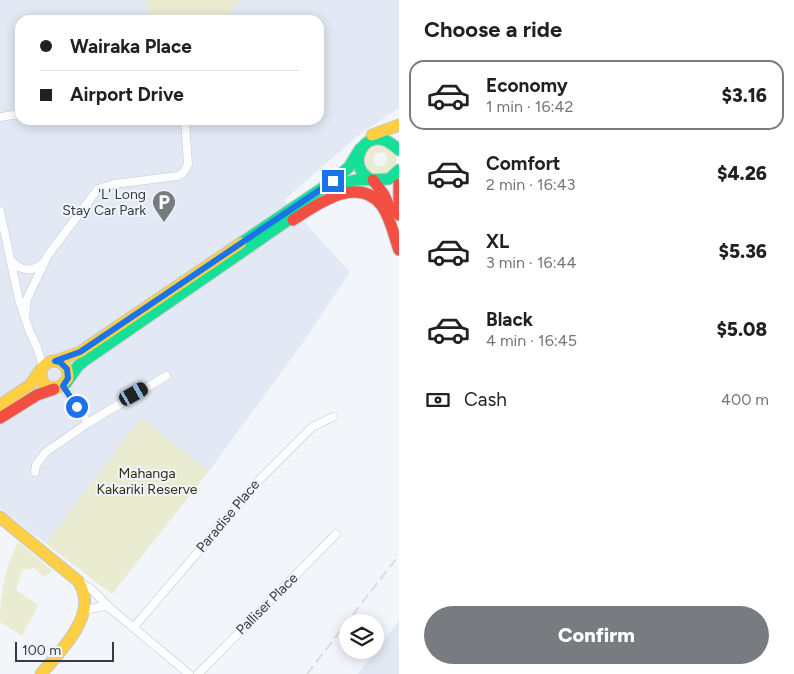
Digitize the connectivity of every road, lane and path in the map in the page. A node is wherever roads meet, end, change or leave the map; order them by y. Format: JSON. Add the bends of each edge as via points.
{"nodes":[{"id":1,"x":15,"y":115,"type":"edge"},
{"id":2,"x":0,"y":118,"type":"edge"},
{"id":3,"x":185,"y":125,"type":"edge"},
{"id":4,"x":399,"y":125,"type":"edge"},
{"id":5,"x":361,"y":147,"type":"junction"},
{"id":6,"x":399,"y":150,"type":"edge"},
{"id":7,"x":399,"y":170,"type":"edge"},
{"id":8,"x":372,"y":180,"type":"junction"},
{"id":9,"x":399,"y":184,"type":"edge"},
{"id":10,"x":0,"y":211,"type":"edge"},
{"id":11,"x":399,"y":215,"type":"edge"},
{"id":12,"x":272,"y":232,"type":"junction"},
{"id":13,"x":399,"y":242,"type":"edge"},
{"id":14,"x":399,"y":250,"type":"edge"},
{"id":15,"x":48,"y":254,"type":"junction"},
{"id":16,"x":11,"y":260,"type":"junction"},
{"id":17,"x":25,"y":317,"type":"junction"},
{"id":18,"x":48,"y":365,"type":"junction"},
{"id":19,"x":166,"y":376,"type":"dead end"},
{"id":20,"x":62,"y":386,"type":"junction"},
{"id":21,"x":0,"y":405,"type":"edge"},
{"id":22,"x":333,"y":417,"type":"dead end"},
{"id":23,"x":0,"y":418,"type":"edge"},
{"id":24,"x":88,"y":423,"type":"junction"},
{"id":25,"x":35,"y":472,"type":"dead end"},
{"id":26,"x":0,"y":517,"type":"edge"},
{"id":27,"x":336,"y":534,"type":"dead end"},
{"id":28,"x":78,"y":581,"type":"junction"},
{"id":29,"x":112,"y":609,"type":"junction"},
{"id":30,"x":85,"y":610,"type":"junction"},
{"id":31,"x":134,"y":627,"type":"junction"},
{"id":32,"x":41,"y":674,"type":"edge"},
{"id":33,"x":189,"y":674,"type":"edge"},
{"id":34,"x":198,"y":674,"type":"edge"}],
"edges":[{"from":1,"to":2,"type":"street"},
{"from":3,"to":15,"type":"street","via":[[188,160],[183,173],[100,188]]},
{"from":4,"to":5,"type":"main road","via":[[371,136]]},
{"from":5,"to":6,"type":"main road","via":[[368,141],[381,138]]},
{"from":5,"to":8,"type":"main road","via":[[358,156],[360,169]]},
{"from":5,"to":18,"type":"main road","via":[[349,167],[333,181],[80,352]]},
{"from":7,"to":8,"type":"main road","via":[[390,178]]},
{"from":8,"to":12,"type":"main road","via":[[354,179],[342,184]]},
{"from":8,"to":13,"type":"main road","via":[[384,194]]},
{"from":9,"to":11,"type":"main road"},
{"from":10,"to":16,"type":"street"},
{"from":12,"to":14,"type":"main road","via":[[334,196],[356,191],[372,197],[381,205]]},
{"from":12,"to":20,"type":"main road","via":[[84,361]]},
{"from":15,"to":16,"type":"street","via":[[41,265],[31,270],[21,268]]},
{"from":15,"to":17,"type":"street","via":[[27,298]]},
{"from":16,"to":17,"type":"street"},
{"from":17,"to":18,"type":"street","via":[[30,334]]},
{"from":18,"to":20,"type":"main road","via":[[60,362],[67,369],[68,378]]},
{"from":18,"to":20,"type":"main road","via":[[40,379],[54,389]]},
{"from":18,"to":21,"type":"main road","via":[[31,385]]},
{"from":19,"to":24,"type":"street"},
{"from":20,"to":23,"type":"main road","via":[[37,394]]},
{"from":20,"to":24,"type":"street"},
{"from":22,"to":31,"type":"street","name":"Paradise Place","via":[[312,427],[260,479]]},
{"from":24,"to":25,"type":"street","via":[[46,452]]},
{"from":26,"to":28,"type":"main road"},
{"from":27,"to":34,"type":"street","name":"Palliser Place"},
{"from":28,"to":29,"type":"street"},
{"from":28,"to":30,"type":"main road","via":[[84,588]]},
{"from":29,"to":30,"type":"street","via":[[104,606]]},
{"from":29,"to":31,"type":"street"},
{"from":30,"to":32,"type":"main road","via":[[77,627]]},
{"from":31,"to":33,"type":"street"}]}
